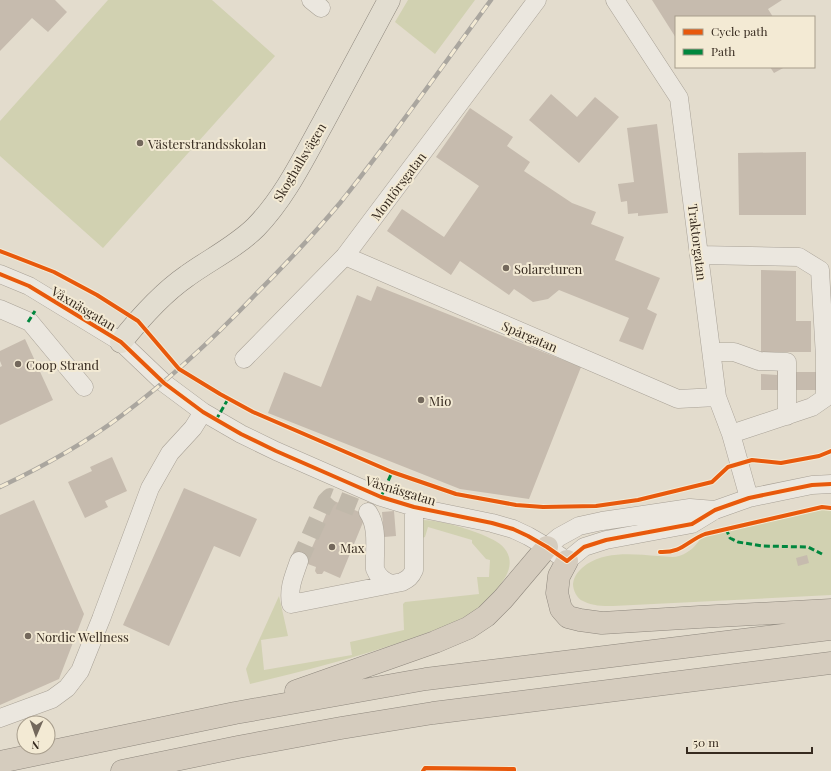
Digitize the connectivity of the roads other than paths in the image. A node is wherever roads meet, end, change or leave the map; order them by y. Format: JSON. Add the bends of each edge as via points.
{"nodes":[{"id":1,"x":389,"y":0,"type":"edge"},
{"id":2,"x":537,"y":0,"type":"edge"},
{"id":3,"x":616,"y":0,"type":"edge"},
{"id":4,"x":699,"y":255,"type":"junction"},
{"id":5,"x":346,"y":256,"type":"junction"},
{"id":6,"x":0,"y":274,"type":"edge"},
{"id":7,"x":0,"y":309,"type":"edge"},
{"id":8,"x":121,"y":342,"type":"junction"},
{"id":9,"x":712,"y":352,"type":"junction"},
{"id":10,"x":244,"y":359,"type":"dead end"},
{"id":11,"x":84,"y":387,"type":"dead end"},
{"id":12,"x":717,"y":398,"type":"junction"},
{"id":13,"x":203,"y":412,"type":"junction"},
{"id":14,"x":787,"y":416,"type":"junction"},
{"id":15,"x":731,"y":434,"type":"junction"},
{"id":16,"x":831,"y":484,"type":"edge"},
{"id":17,"x":749,"y":498,"type":"junction"},
{"id":18,"x":414,"y":507,"type":"junction"},
{"id":19,"x":715,"y":510,"type":"junction"},
{"id":20,"x":368,"y":512,"type":"dead end"},
{"id":21,"x":547,"y":547,"type":"junction"},
{"id":22,"x":300,"y":561,"type":"tunnel mouth"},
{"id":23,"x":567,"y":561,"type":"junction"},
{"id":24,"x":391,"y":584,"type":"junction"},
{"id":25,"x":831,"y":610,"type":"edge"},
{"id":26,"x":831,"y":629,"type":"edge"},
{"id":27,"x":831,"y":663,"type":"edge"},
{"id":28,"x":235,"y":713,"type":"junction"},
{"id":29,"x":0,"y":718,"type":"edge"},
{"id":30,"x":0,"y":762,"type":"edge"},
{"id":31,"x":122,"y":771,"type":"edge"}],
"edges":[{"from":1,"to":8,"type":"main road","name":"Skoghallsvägen","via":[[293,178],[269,213],[255,228],[159,298]]},
{"from":2,"to":5,"type":"street","name":"Montörsgatan"},
{"from":3,"to":4,"type":"street","name":"Traktorgatan","via":[[679,98]]},
{"from":4,"to":9,"type":"street","name":"Traktorgatan"},
{"from":4,"to":14,"type":"street","via":[[799,257],[820,270],[825,398],[812,407]]},
{"from":5,"to":10,"type":"street","name":"Montörsgatan"},
{"from":5,"to":12,"type":"street","name":"Spårgatan","via":[[678,399]]},
{"from":6,"to":8,"type":"street","name":"Våxnäsgatan","via":[[29,286]]},
{"from":7,"to":11,"type":"street","via":[[30,322]]},
{"from":8,"to":13,"type":"street","name":"Våxnäsgatan","via":[[164,383]]},
{"from":9,"to":12,"type":"street","name":"Traktorgatan"},
{"from":9,"to":14,"type":"street","via":[[734,352],[759,361],[786,362]]},
{"from":12,"to":15,"type":"street","name":"Traktorgatan"},
{"from":13,"to":18,"type":"street","name":"Våxnäsgatan","via":[[276,451],[381,497]]},
{"from":13,"to":29,"type":"street","via":[[193,428],[170,454],[150,488],[80,671],[68,688],[52,699]]},
{"from":14,"to":15,"type":"street"},
{"from":15,"to":17,"type":"street","name":"Traktorgatan"},
{"from":16,"to":17,"type":"street","via":[[812,485]]},
{"from":17,"to":19,"type":"street"},
{"from":18,"to":21,"type":"street","name":"Våxnäsgatan","via":[[513,529]]},
{"from":18,"to":24,"type":"street","via":[[414,570],[408,580]]},
{"from":19,"to":21,"type":"street","via":[[690,508],[579,526]]},
{"from":19,"to":23,"type":"street","via":[[692,524],[598,542],[584,547]]},
{"from":20,"to":24,"type":"street","via":[[372,518],[374,531],[375,569],[385,582]]},
{"from":21,"to":23,"type":"street","name":"Våxnäsgatan"},
{"from":21,"to":28,"type":"highway","via":[[503,600],[468,628]]},
{"from":22,"to":24,"type":"street","via":[[290,590],[291,604]]},
{"from":23,"to":25,"type":"highway","via":[[559,576],[557,593],[561,609],[568,616],[580,620],[602,623]]},
{"from":26,"to":28,"type":"highway","via":[[426,679]]},
{"from":27,"to":31,"type":"highway","via":[[433,713],[246,745]]},
{"from":28,"to":30,"type":"highway"}]}
